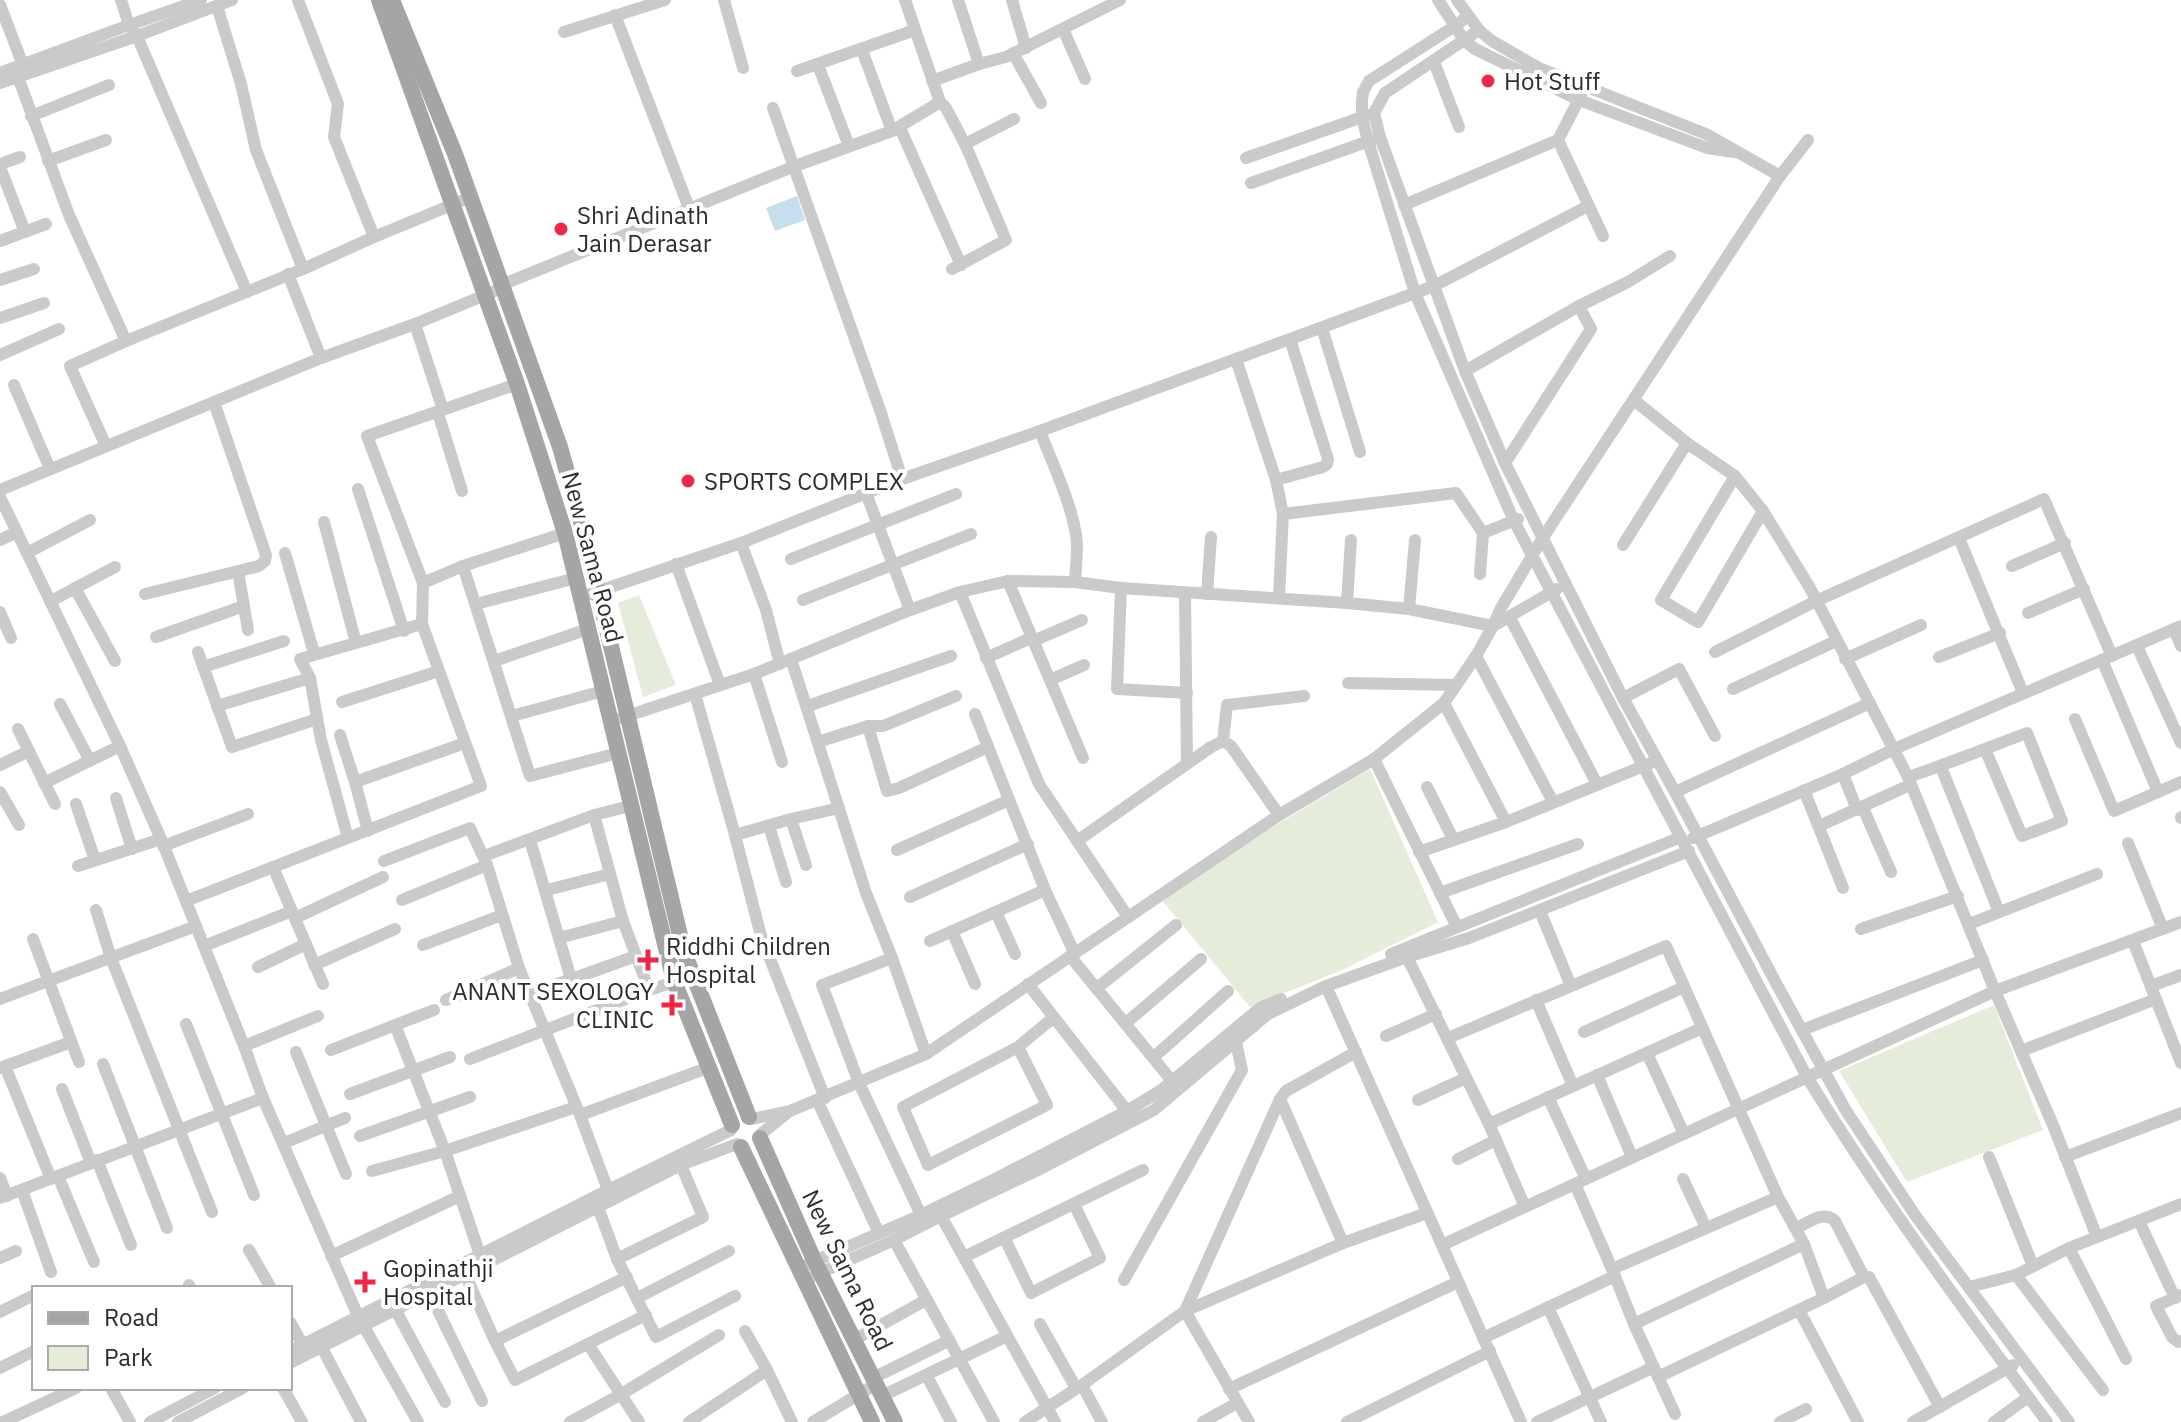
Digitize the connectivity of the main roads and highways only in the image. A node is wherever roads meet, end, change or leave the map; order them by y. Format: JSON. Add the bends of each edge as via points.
{"nodes":[{"id":1,"x":386,"y":3,"type":"edge"},
{"id":2,"x":751,"y":1118,"type":"junction"},
{"id":3,"x":760,"y":1136,"type":"junction"},
{"id":4,"x":735,"y":1137,"type":"junction"},
{"id":5,"x":872,"y":1422,"type":"edge"},
{"id":6,"x":895,"y":1422,"type":"edge"}],
"edges":[{"from":1,"to":2,"type":"main road","name":"New Sama Road","via":[[455,154],[560,447],[684,952]]},
{"from":1,"to":4,"type":"main road","name":"New Sama Road","via":[[565,533],[674,981]]},
{"from":2,"to":3,"type":"main road"},
{"from":2,"to":4,"type":"main road","via":[[740,1118]]},
{"from":3,"to":4,"type":"main road","via":[[752,1146]]},
{"from":3,"to":6,"type":"main road","name":"New Sama Road"},
{"from":4,"to":5,"type":"main road","name":"New Sama Road"}]}
